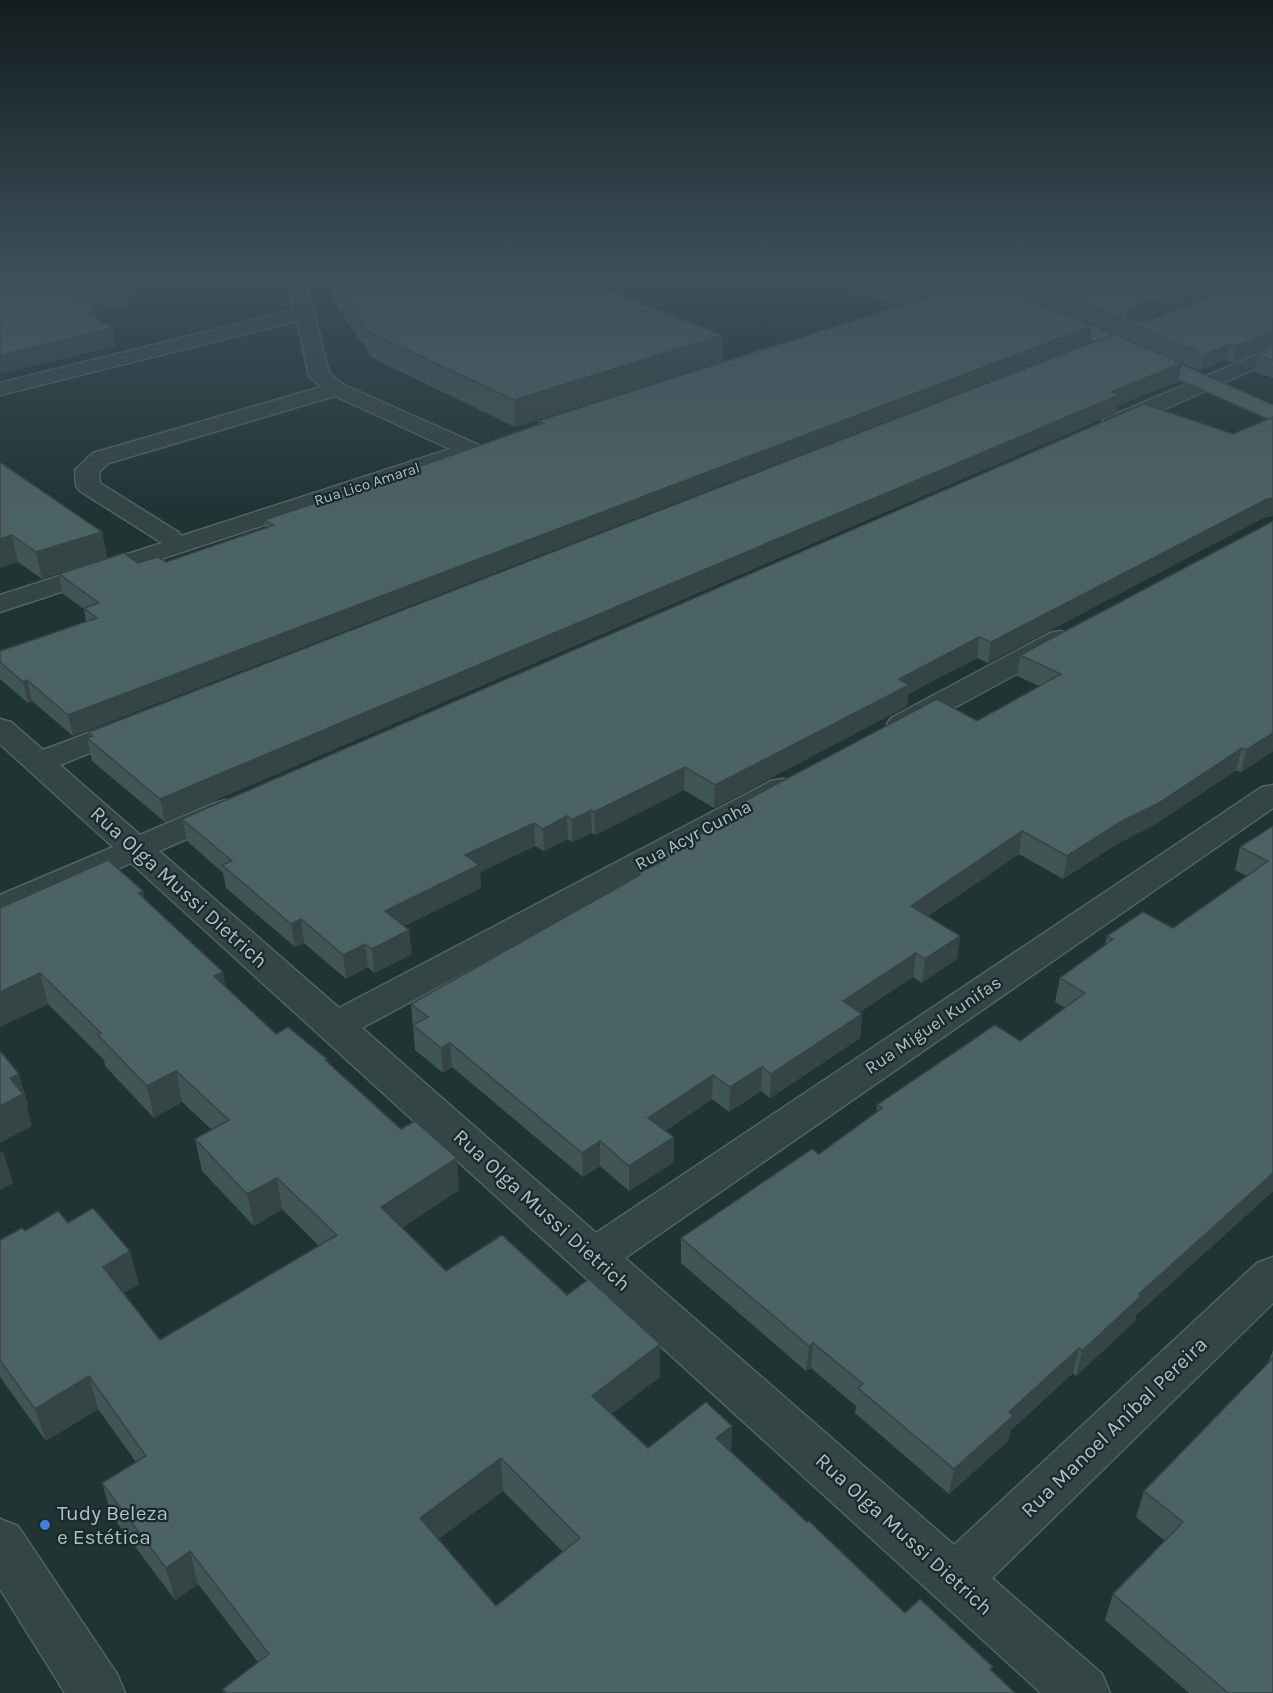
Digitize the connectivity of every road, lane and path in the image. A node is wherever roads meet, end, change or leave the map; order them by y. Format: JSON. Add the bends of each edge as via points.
{"nodes":[{"id":1,"x":136,"y":355,"type":"edge"},
{"id":2,"x":314,"y":355,"type":"edge"},
{"id":3,"x":1149,"y":355,"type":"edge"},
{"id":4,"x":1271,"y":355,"type":"edge"},
{"id":5,"x":1230,"y":373,"type":"junction"},
{"id":6,"x":1207,"y":374,"type":"junction"},
{"id":7,"x":1258,"y":384,"type":"dead end"},
{"id":8,"x":0,"y":389,"type":"edge"},
{"id":9,"x":337,"y":389,"type":"junction"},
{"id":10,"x":1273,"y":414,"type":"edge"},
{"id":11,"x":1084,"y":436,"type":"edge"},
{"id":12,"x":494,"y":442,"type":"edge"},
{"id":13,"x":471,"y":450,"type":"junction"},
{"id":14,"x":169,"y":537,"type":"dead end"},
{"id":15,"x":0,"y":604,"type":"edge"},
{"id":16,"x":1083,"y":626,"type":"edge"},
{"id":17,"x":151,"y":719,"type":"edge"},
{"id":18,"x":0,"y":728,"type":"edge"},
{"id":19,"x":873,"y":739,"type":"edge"},
{"id":20,"x":39,"y":763,"type":"junction"},
{"id":21,"x":810,"y":773,"type":"edge"},
{"id":22,"x":1273,"y":794,"type":"edge"},
{"id":23,"x":245,"y":802,"type":"edge"},
{"id":24,"x":136,"y":850,"type":"junction"},
{"id":25,"x":0,"y":908,"type":"edge"},
{"id":26,"x":336,"y":1026,"type":"junction"},
{"id":27,"x":593,"y":1257,"type":"junction"},
{"id":28,"x":1273,"y":1275,"type":"edge"},
{"id":29,"x":0,"y":1543,"type":"edge"},
{"id":30,"x":955,"y":1579,"type":"junction"},
{"id":31,"x":97,"y":1693,"type":"edge"},
{"id":32,"x":1082,"y":1693,"type":"edge"}],
"edges":[{"from":1,"to":8,"type":"street"},
{"from":2,"to":9,"type":"street","via":[[319,376]]},
{"from":3,"to":6,"type":"main road"},
{"from":4,"to":5,"type":"street"},
{"from":5,"to":6,"type":"street"},
{"from":5,"to":7,"type":"main road"},
{"from":6,"to":10,"type":"main road"},
{"from":6,"to":11,"type":"street"},
{"from":9,"to":13,"type":"street"},
{"from":9,"to":14,"type":"street","via":[[101,458],[87,470],[88,486]]},
{"from":12,"to":13,"type":"street","name":"Rua Lico Amaral"},
{"from":13,"to":15,"type":"street","name":"Rua Lico Amaral"},
{"from":16,"to":19,"type":"street"},
{"from":17,"to":20,"type":"street"},
{"from":18,"to":20,"type":"street","name":"Rua Olga Mussi Dietrich"},
{"from":20,"to":24,"type":"street","name":"Rua Olga Mussi Dietrich"},
{"from":21,"to":26,"type":"street","name":"Rua Acyr Cunha"},
{"from":22,"to":27,"type":"street","name":"Rua Miguel Kunifas"},
{"from":23,"to":24,"type":"street"},
{"from":24,"to":25,"type":"street"},
{"from":24,"to":26,"type":"street","name":"Rua Olga Mussi Dietrich"},
{"from":26,"to":27,"type":"street","name":"Rua Olga Mussi Dietrich"},
{"from":27,"to":30,"type":"street","name":"Rua Olga Mussi Dietrich"},
{"from":28,"to":30,"type":"street","name":"Rua Manoel Aníbal Pereira"},
{"from":29,"to":31,"type":"street"},
{"from":30,"to":32,"type":"street","name":"Rua Olga Mussi Dietrich"}]}
